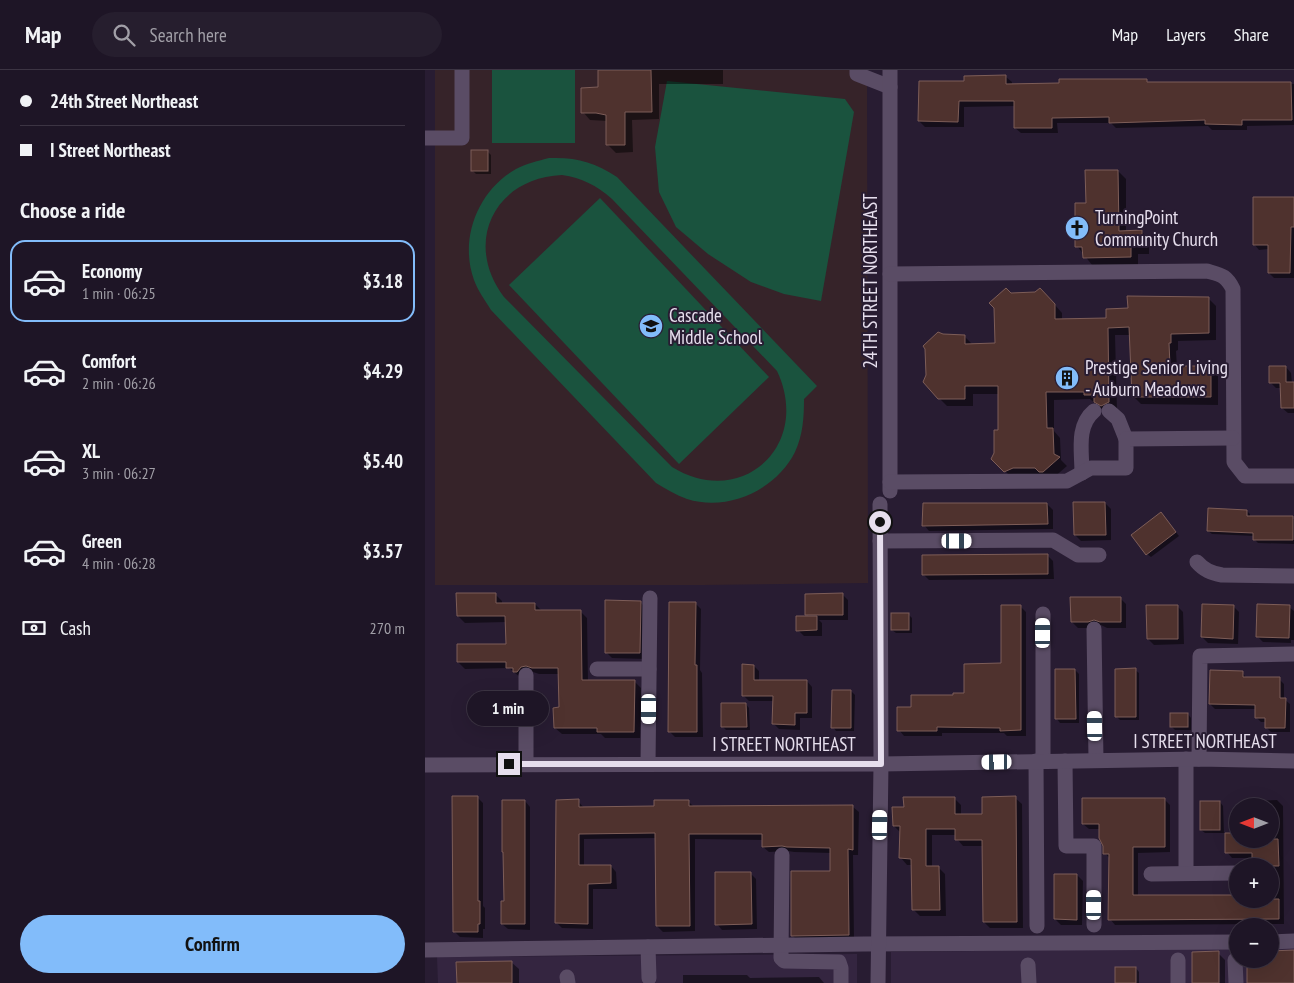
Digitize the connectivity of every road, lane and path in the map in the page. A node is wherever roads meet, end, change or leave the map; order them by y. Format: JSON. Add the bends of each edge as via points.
{"nodes":[{"id":1,"x":462,"y":70,"type":"edge"},
{"id":2,"x":889,"y":70,"type":"edge"},
{"id":3,"x":856,"y":71,"type":"edge"},
{"id":4,"x":890,"y":87,"type":"junction"},
{"id":5,"x":425,"y":138,"type":"edge"},
{"id":6,"x":890,"y":274,"type":"junction"},
{"id":7,"x":1233,"y":438,"type":"junction"},
{"id":8,"x":1127,"y":439,"type":"junction"},
{"id":9,"x":1082,"y":473,"type":"junction"},
{"id":10,"x":1294,"y":476,"type":"edge"},
{"id":11,"x":880,"y":504,"type":"dead end"},
{"id":12,"x":880,"y":541,"type":"junction"},
{"id":13,"x":1099,"y":555,"type":"dead end"},
{"id":14,"x":1197,"y":562,"type":"dead end"},
{"id":15,"x":1294,"y":576,"type":"edge"},
{"id":16,"x":650,"y":598,"type":"dead end"},
{"id":17,"x":1043,"y":614,"type":"dead end"},
{"id":18,"x":1094,"y":629,"type":"dead end"},
{"id":19,"x":1294,"y":654,"type":"edge"},
{"id":20,"x":597,"y":668,"type":"dead end"},
{"id":21,"x":649,"y":669,"type":"junction"},
{"id":22,"x":526,"y":675,"type":"dead end"},
{"id":23,"x":1193,"y":759,"type":"junction"},
{"id":24,"x":1096,"y":760,"type":"junction"},
{"id":25,"x":1039,"y":761,"type":"junction"},
{"id":26,"x":1065,"y":761,"type":"junction"},
{"id":27,"x":1294,"y":762,"type":"edge"},
{"id":28,"x":526,"y":764,"type":"junction"},
{"id":29,"x":649,"y":764,"type":"junction"},
{"id":30,"x":881,"y":764,"type":"junction"},
{"id":31,"x":425,"y":765,"type":"edge"},
{"id":32,"x":782,"y":855,"type":"dead end"},
{"id":33,"x":1229,"y":873,"type":"edge"},
{"id":34,"x":1151,"y":874,"type":"dead end"},
{"id":35,"x":1186,"y":874,"type":"junction"},
{"id":36,"x":1094,"y":925,"type":"dead end"},
{"id":37,"x":1037,"y":926,"type":"dead end"},
{"id":38,"x":1294,"y":941,"type":"edge"},
{"id":39,"x":1229,"y":942,"type":"edge"},
{"id":40,"x":1279,"y":942,"type":"edge"},
{"id":41,"x":878,"y":944,"type":"junction"},
{"id":42,"x":781,"y":945,"type":"junction"},
{"id":43,"x":648,"y":947,"type":"junction"},
{"id":44,"x":425,"y":950,"type":"edge"},
{"id":45,"x":1178,"y":960,"type":"dead end"},
{"id":46,"x":1028,"y":965,"type":"dead end"},
{"id":47,"x":1235,"y":968,"type":"edge"},
{"id":48,"x":649,"y":978,"type":"dead end"},
{"id":49,"x":841,"y":983,"type":"edge"},
{"id":50,"x":878,"y":983,"type":"edge"},
{"id":51,"x":1029,"y":983,"type":"edge"},
{"id":52,"x":1178,"y":983,"type":"edge"},
{"id":53,"x":1235,"y":983,"type":"edge"}],
"edges":[{"from":1,"to":5,"type":"street","via":[[461,138]]},
{"from":2,"to":4,"type":"street","name":"24TH STREET NORTHEAST"},
{"from":3,"to":4,"type":"street"},
{"from":4,"to":6,"type":"street","name":"24TH STREET NORTHEAST"},
{"from":6,"to":7,"type":"street","via":[[1207,271],[1220,275],[1233,289]]},
{"from":6,"to":9,"type":"street","name":"24TH STREET NORTHEAST","via":[[890,487],[1067,481]]},
{"from":7,"to":8,"type":"street"},
{"from":7,"to":10,"type":"street","via":[[1234,462],[1245,476]]},
{"from":8,"to":9,"type":"street","via":[[1127,468],[1091,468]]},
{"from":8,"to":9,"type":"street","via":[[1118,419],[1102,411],[1089,416],[1081,436]]},
{"from":11,"to":12,"type":"street"},
{"from":12,"to":13,"type":"street","via":[[1053,540],[1078,555]]},
{"from":12,"to":30,"type":"street"},
{"from":14,"to":15,"type":"street","via":[[1212,573],[1222,575]]},
{"from":16,"to":21,"type":"street"},
{"from":17,"to":25,"type":"street"},
{"from":18,"to":24,"type":"street"},
{"from":19,"to":23,"type":"street","via":[[1200,656]]},
{"from":20,"to":21,"type":"street"},
{"from":21,"to":29,"type":"street"},
{"from":22,"to":28,"type":"street"},
{"from":23,"to":24,"type":"street","name":"I STREET NORTHEAST"},
{"from":23,"to":27,"type":"street","name":"I STREET NORTHEAST"},
{"from":23,"to":35,"type":"street"},
{"from":24,"to":26,"type":"street","name":"I STREET NORTHEAST"},
{"from":25,"to":26,"type":"street","name":"I STREET NORTHEAST"},
{"from":25,"to":30,"type":"street","name":"I STREET NORTHEAST"},
{"from":25,"to":37,"type":"street"},
{"from":26,"to":36,"type":"street","via":[[1066,846],[1094,846]]},
{"from":28,"to":29,"type":"street","name":"I STREET NORTHEAST"},
{"from":28,"to":31,"type":"street","name":"I STREET NORTHEAST"},
{"from":29,"to":30,"type":"street","name":"I STREET NORTHEAST"},
{"from":30,"to":41,"type":"street"},
{"from":32,"to":42,"type":"street"},
{"from":33,"to":35,"type":"street"},
{"from":34,"to":35,"type":"street"},
{"from":38,"to":40,"type":"street"},
{"from":39,"to":41,"type":"street"},
{"from":41,"to":42,"type":"street"},
{"from":41,"to":50,"type":"street"},
{"from":42,"to":43,"type":"street"},
{"from":42,"to":49,"type":"street","via":[[784,961],[839,962]]},
{"from":43,"to":44,"type":"street"},
{"from":43,"to":48,"type":"street"},
{"from":45,"to":52,"type":"street"},
{"from":46,"to":51,"type":"street"},
{"from":47,"to":53,"type":"street"}]}
